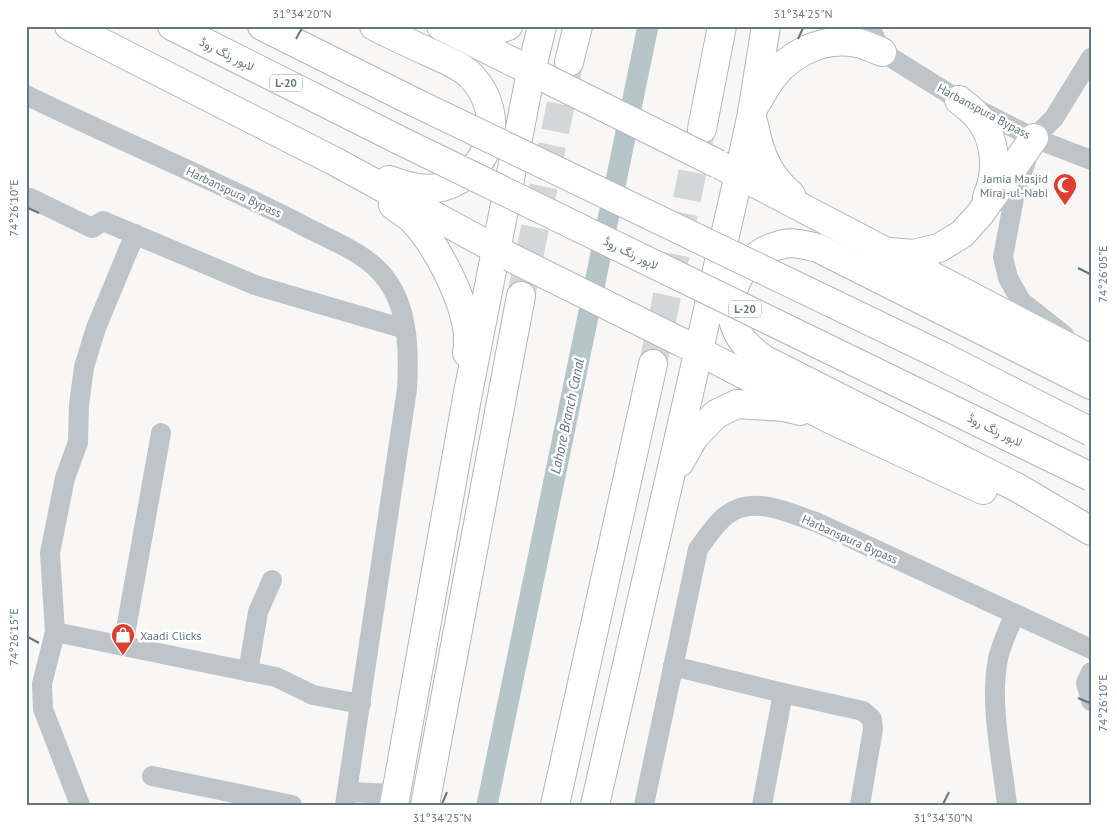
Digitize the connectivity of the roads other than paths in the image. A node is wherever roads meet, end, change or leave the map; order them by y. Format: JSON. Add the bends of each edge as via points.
{"nodes":[{"id":1,"x":69,"y":26,"type":"edge"},
{"id":2,"x":172,"y":26,"type":"edge"},
{"id":3,"x":262,"y":26,"type":"edge"},
{"id":4,"x":374,"y":26,"type":"edge"},
{"id":5,"x":441,"y":26,"type":"edge"},
{"id":6,"x":463,"y":26,"type":"edge"},
{"id":7,"x":508,"y":26,"type":"edge"},
{"id":8,"x":542,"y":26,"type":"edge"},
{"id":9,"x":578,"y":26,"type":"edge"},
{"id":10,"x":722,"y":26,"type":"edge"},
{"id":11,"x":766,"y":26,"type":"edge"},
{"id":12,"x":869,"y":26,"type":"edge"},
{"id":13,"x":882,"y":52,"type":"junction"},
{"id":14,"x":1091,"y":58,"type":"edge"},
{"id":15,"x":569,"y":62,"type":"tunnel mouth"},
{"id":16,"x":539,"y":75,"type":"junction"},
{"id":17,"x":26,"y":95,"type":"edge"},
{"id":18,"x":959,"y":100,"type":"junction"},
{"id":19,"x":752,"y":113,"type":"junction"},
{"id":20,"x":702,"y":129,"type":"tunnel mouth"},
{"id":21,"x":1034,"y":138,"type":"junction"},
{"id":22,"x":334,"y":160,"type":"junction"},
{"id":23,"x":1091,"y":160,"type":"edge"},
{"id":24,"x":728,"y":169,"type":"junction"},
{"id":25,"x":30,"y":198,"type":"dead end"},
{"id":26,"x":809,"y":210,"type":"junction"},
{"id":27,"x":980,"y":214,"type":"junction"},
{"id":28,"x":134,"y":234,"type":"junction"},
{"id":29,"x":886,"y":251,"type":"junction"},
{"id":30,"x":504,"y":253,"type":"junction"},
{"id":31,"x":521,"y":296,"type":"tunnel mouth"},
{"id":32,"x":405,"y":329,"type":"junction"},
{"id":33,"x":690,"y":347,"type":"junction"},
{"id":34,"x":1091,"y":358,"type":"edge"},
{"id":35,"x":653,"y":364,"type":"tunnel mouth"},
{"id":36,"x":1091,"y":384,"type":"edge"},
{"id":37,"x":467,"y":398,"type":"junction"},
{"id":38,"x":832,"y":420,"type":"junction"},
{"id":39,"x":1091,"y":432,"type":"edge"},
{"id":40,"x":162,"y":433,"type":"dead end"},
{"id":41,"x":1091,"y":477,"type":"edge"},
{"id":42,"x":668,"y":482,"type":"junction"},
{"id":43,"x":1091,"y":531,"type":"edge"},
{"id":44,"x":1091,"y":541,"type":"edge"},
{"id":45,"x":272,"y":580,"type":"dead end"},
{"id":46,"x":1014,"y":615,"type":"junction"},
{"id":47,"x":54,"y":632,"type":"junction"},
{"id":48,"x":123,"y":646,"type":"junction"},
{"id":49,"x":1091,"y":649,"type":"edge"},
{"id":50,"x":674,"y":666,"type":"junction"},
{"id":51,"x":248,"y":672,"type":"junction"},
{"id":52,"x":1091,"y":672,"type":"edge"},
{"id":53,"x":34,"y":690,"type":"edge"},
{"id":54,"x":783,"y":693,"type":"junction"},
{"id":55,"x":1091,"y":701,"type":"edge"},
{"id":56,"x":361,"y":704,"type":"junction"},
{"id":57,"x":152,"y":776,"type":"dead end"},
{"id":58,"x":346,"y":798,"type":"edge"},
{"id":59,"x":394,"y":799,"type":"edge"},
{"id":60,"x":80,"y":805,"type":"edge"},
{"id":61,"x":292,"y":805,"type":"edge"},
{"id":62,"x":425,"y":805,"type":"edge"},
{"id":63,"x":555,"y":805,"type":"edge"},
{"id":64,"x":594,"y":805,"type":"edge"},
{"id":65,"x":644,"y":805,"type":"edge"},
{"id":66,"x":762,"y":805,"type":"edge"},
{"id":67,"x":860,"y":805,"type":"edge"},
{"id":68,"x":1007,"y":805,"type":"edge"}],
"edges":[{"from":1,"to":22,"type":"highway"},
{"from":2,"to":41,"type":"highway","name":"لاہور رنگ روڈ","number":"L-20","bridge":true},
{"from":3,"to":39,"type":"highway","bridge":true,"via":[[942,356]]},
{"from":4,"to":22,"type":"highway","via":[[471,76],[483,91],[490,109],[492,128],[487,147],[476,166],[461,179],[441,188],[420,189]]},
{"from":5,"to":16,"type":"highway"},
{"from":6,"to":7,"type":"highway","via":[[478,30]]},
{"from":8,"to":16,"type":"highway"},
{"from":9,"to":15,"type":"highway"},
{"from":10,"to":20,"type":"highway"},
{"from":11,"to":19,"type":"highway"},
{"from":12,"to":13,"type":"street"},
{"from":13,"to":18,"type":"street","name":"Harbanspura Bypass"},
{"from":13,"to":19,"type":"highway","via":[[857,43],[831,42],[805,49],[783,64],[766,86]]},
{"from":14,"to":21,"type":"street","via":[[1054,118]]},
{"from":16,"to":24,"type":"highway","bridge":true},
{"from":16,"to":30,"type":"highway"},
{"from":17,"to":32,"type":"street","name":"Harbanspura Bypass","via":[[264,206],[362,257],[386,279],[399,304]]},
{"from":18,"to":21,"type":"street","name":"Harbanspura Bypass"},
{"from":18,"to":27,"type":"highway","via":[[978,117],[990,138],[995,163],[991,188]]},
{"from":19,"to":24,"type":"highway"},
{"from":19,"to":26,"type":"highway","via":[[767,168],[784,189]]},
{"from":21,"to":23,"type":"street","name":"Harbanspura Bypass"},
{"from":21,"to":27,"type":"highway"},
{"from":21,"to":34,"type":"street","via":[[1015,193],[1003,256],[1008,278],[1021,301]]},
{"from":22,"to":30,"type":"highway"},
{"from":22,"to":37,"type":"highway","via":[[411,219],[448,272],[468,333]]},
{"from":24,"to":26,"type":"highway"},
{"from":24,"to":33,"type":"highway"},
{"from":25,"to":28,"type":"street","via":[[92,228],[102,221]]},
{"from":26,"to":29,"type":"highway"},
{"from":27,"to":29,"type":"highway","via":[[962,234],[939,248],[913,254]]},
{"from":28,"to":32,"type":"street","via":[[255,285]]},
{"from":28,"to":47,"type":"street","via":[[84,367],[78,442],[64,478],[50,554]]},
{"from":29,"to":34,"type":"highway"},
{"from":30,"to":33,"type":"highway","bridge":true},
{"from":30,"to":37,"type":"highway"},
{"from":31,"to":62,"type":"highway"},
{"from":32,"to":56,"type":"street","name":"Harbanspura Bypass","via":[[407,389]]},
{"from":33,"to":38,"type":"highway"},
{"from":33,"to":42,"type":"highway"},
{"from":35,"to":63,"type":"highway"},
{"from":36,"to":43,"type":"highway","via":[[818,248],[800,243],[764,250],[749,261],[738,276],[732,295],[731,314],[738,333],[749,349],[765,360],[1018,488]]},
{"from":37,"to":59,"type":"highway"},
{"from":38,"to":42,"type":"highway","via":[[784,407],[737,404],[716,414],[694,437]]},
{"from":38,"to":44,"type":"highway"},
{"from":40,"to":48,"type":"street"},
{"from":42,"to":64,"type":"highway"},
{"from":45,"to":51,"type":"street","via":[[258,612]]},
{"from":46,"to":49,"type":"street","name":"Harbanspura Bypass"},
{"from":46,"to":50,"type":"street","name":"Harbanspura Bypass","via":[[816,522],[772,507],[751,506],[733,511],[713,528],[698,549]]},
{"from":46,"to":68,"type":"street","via":[[998,657],[995,682]]},
{"from":47,"to":48,"type":"street"},
{"from":47,"to":53,"type":"street","via":[[42,684]]},
{"from":48,"to":51,"type":"street"},
{"from":50,"to":54,"type":"street"},
{"from":50,"to":65,"type":"street","name":"Harbanspura Bypass"},
{"from":51,"to":56,"type":"street","via":[[276,678],[313,695]]},
{"from":52,"to":55,"type":"street","via":[[1086,683]]},
{"from":53,"to":60,"type":"street"},
{"from":54,"to":66,"type":"street"},
{"from":54,"to":67,"type":"street","via":[[863,711],[872,719]]},
{"from":56,"to":58,"type":"street","name":"Harbanspura Bypass"},
{"from":57,"to":61,"type":"street"},
{"from":58,"to":59,"type":"street"}]}
